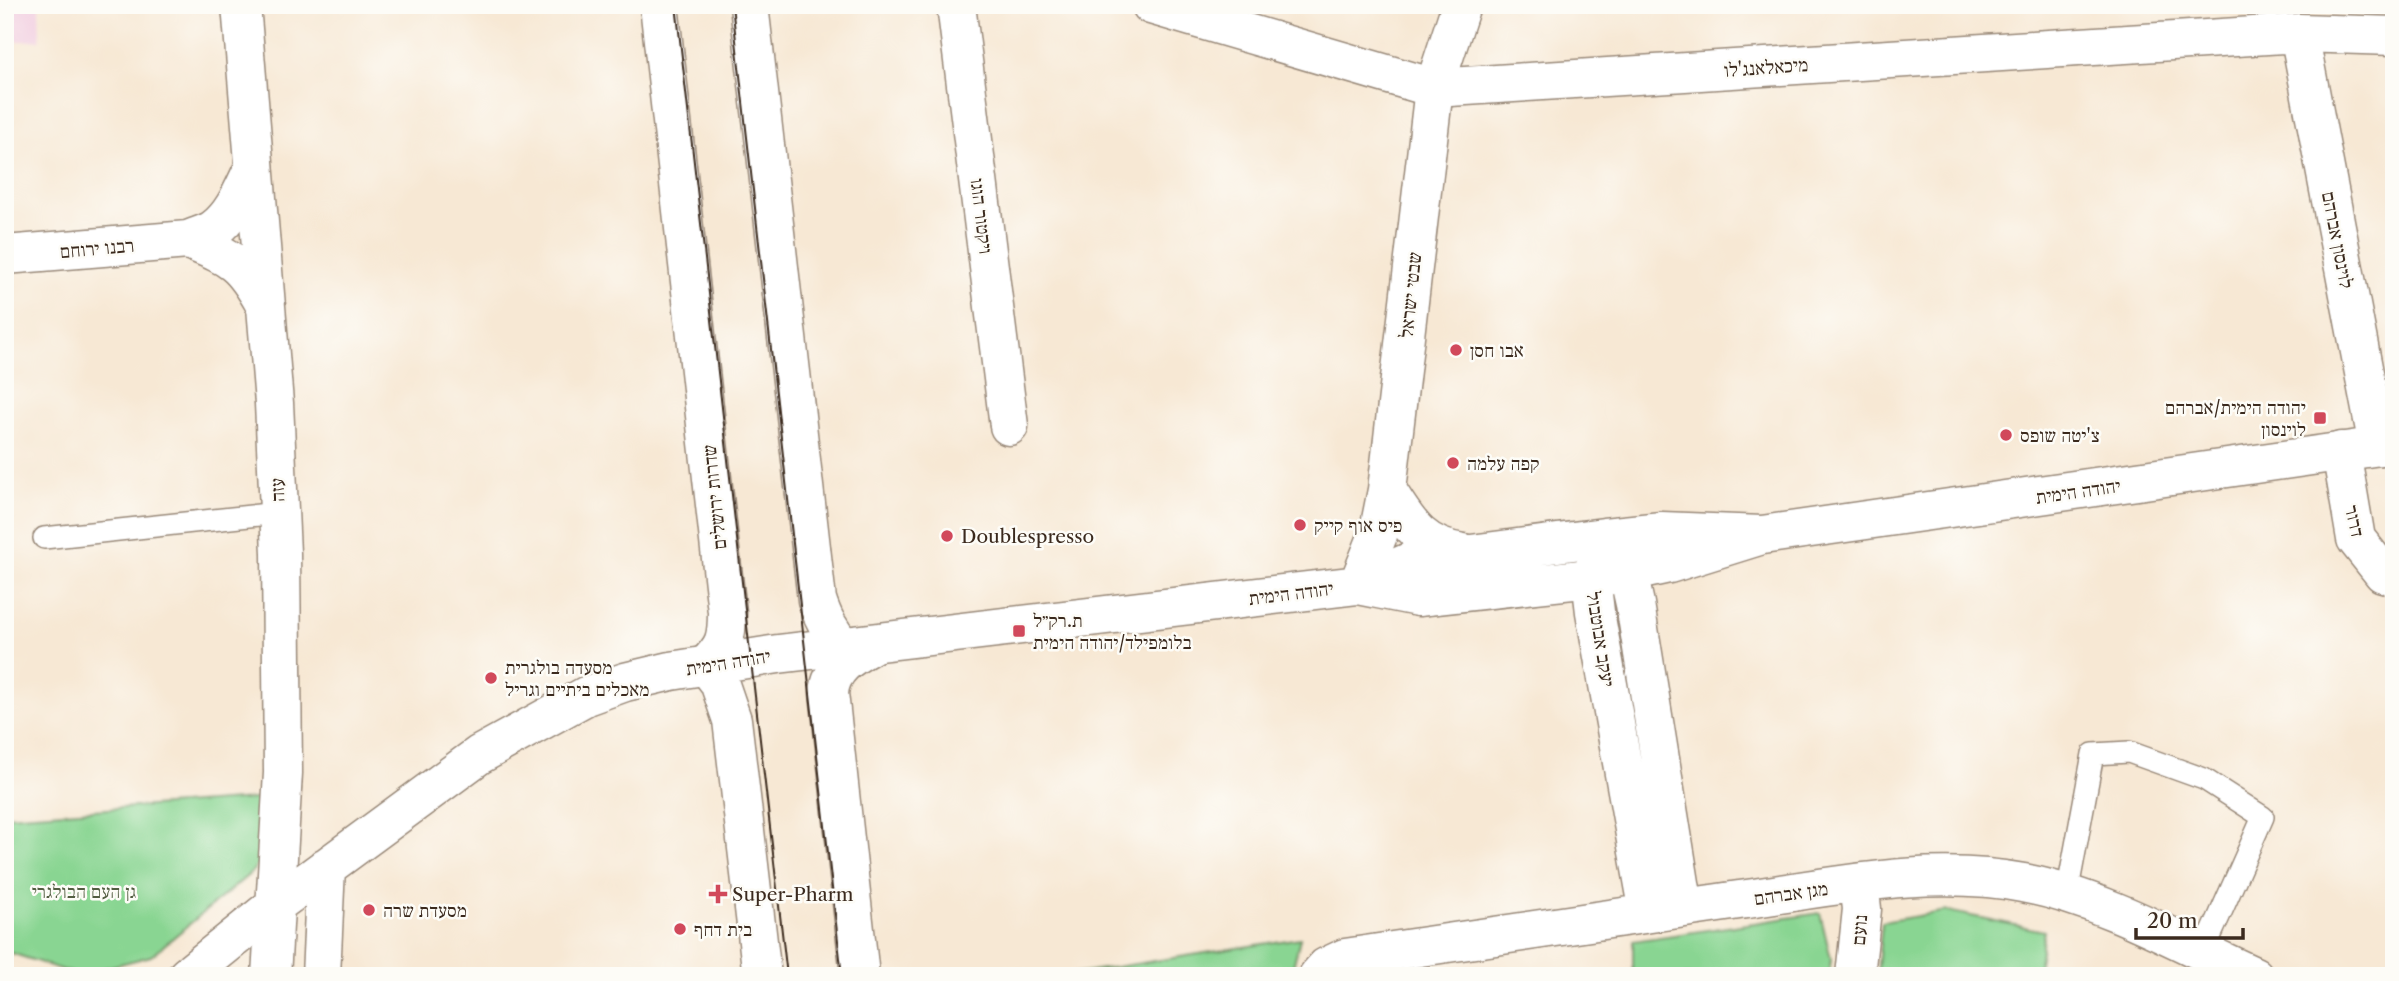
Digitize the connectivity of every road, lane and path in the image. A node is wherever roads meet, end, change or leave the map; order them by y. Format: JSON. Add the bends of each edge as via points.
{"nodes":[{"id":1,"x":241,"y":5,"type":"edge"},
{"id":2,"x":659,"y":5,"type":"edge"},
{"id":3,"x":749,"y":5,"type":"edge"},
{"id":4,"x":956,"y":5,"type":"edge"},
{"id":5,"x":1151,"y":5,"type":"edge"},
{"id":6,"x":1461,"y":5,"type":"edge"},
{"id":7,"x":1248,"y":18,"type":"edge"},
{"id":8,"x":2299,"y":33,"type":"junction"},
{"id":9,"x":2394,"y":36,"type":"edge"},
{"id":10,"x":1434,"y":88,"type":"junction"},
{"id":11,"x":254,"y":167,"type":"junction"},
{"id":12,"x":188,"y":240,"type":"junction"},
{"id":13,"x":5,"y":255,"type":"edge"},
{"id":14,"x":264,"y":303,"type":"junction"},
{"id":15,"x":1009,"y":426,"type":"dead end"},
{"id":16,"x":2371,"y":447,"type":"edge"},
{"id":17,"x":1387,"y":490,"type":"junction"},
{"id":18,"x":278,"y":513,"type":"junction"},
{"id":19,"x":1762,"y":535,"type":"junction"},
{"id":20,"x":1604,"y":537,"type":"junction"},
{"id":21,"x":44,"y":538,"type":"dead end"},
{"id":22,"x":1469,"y":554,"type":"junction"},
{"id":23,"x":1610,"y":576,"type":"junction"},
{"id":24,"x":2394,"y":576,"type":"edge"},
{"id":25,"x":1359,"y":585,"type":"junction"},
{"id":26,"x":858,"y":645,"type":"junction"},
{"id":27,"x":706,"y":666,"type":"junction"},
{"id":28,"x":326,"y":867,"type":"junction"},
{"id":29,"x":1859,"y":883,"type":"junction"},
{"id":30,"x":2067,"y":894,"type":"junction"},
{"id":31,"x":275,"y":905,"type":"junction"},
{"id":32,"x":1666,"y":910,"type":"junction"},
{"id":33,"x":2203,"y":953,"type":"junction"},
{"id":34,"x":187,"y":976,"type":"edge"},
{"id":35,"x":271,"y":976,"type":"edge"},
{"id":36,"x":321,"y":976,"type":"edge"},
{"id":37,"x":762,"y":976,"type":"edge"},
{"id":38,"x":860,"y":976,"type":"edge"},
{"id":39,"x":1318,"y":976,"type":"edge"},
{"id":40,"x":1854,"y":976,"type":"edge"},
{"id":41,"x":2254,"y":976,"type":"edge"}],
"edges":[{"from":1,"to":11,"type":"street","name":"עזה"},
{"from":2,"to":27,"type":"street","name":"שדרות ירושלים","via":[[727,612],[724,643]]},
{"from":3,"to":26,"type":"street","via":[[817,600],[830,632]]},
{"from":4,"to":15,"type":"street","name":"ויקטור הוגו"},
{"from":5,"to":7,"type":"street","name":"מיכאלאנג'לו"},
{"from":6,"to":10,"type":"street","name":"שבטי ישראל"},
{"from":7,"to":10,"type":"street","name":"מיכאלאנג'לו"},
{"from":8,"to":9,"type":"street","name":"מיכאלאנג'לו"},
{"from":8,"to":10,"type":"street","name":"מיכאלאנג'לו"},
{"from":8,"to":16,"type":"street","name":"לוינסון אברהם"},
{"from":10,"to":17,"type":"street","name":"שבטי ישראל"},
{"from":11,"to":12,"type":"street","name":"רבנו ירוחם","via":[[228,215],[215,228]]},
{"from":11,"to":14,"type":"street","name":"עזה"},
{"from":12,"to":13,"type":"street","name":"רבנו ירוחם"},
{"from":12,"to":14,"type":"street","name":"רבנו ירוחם","via":[[233,260]]},
{"from":14,"to":18,"type":"street","name":"עזה"},
{"from":16,"to":19,"type":"street","name":"יהודה הימית"},
{"from":16,"to":24,"type":"street","name":"דרור","via":[[2356,539],[2383,573]]},
{"from":17,"to":22,"type":"street","via":[[1407,523],[1427,541],[1440,549]]},
{"from":17,"to":25,"type":"street","name":"שבטי ישראל","via":[[1378,535]]},
{"from":18,"to":21,"type":"lane"},
{"from":18,"to":31,"type":"street","name":"עזה","via":[[283,773]]},
{"from":19,"to":20,"type":"street","name":"יהודה הימית","via":[[1662,531]]},
{"from":19,"to":23,"type":"street","name":"יהודה הימית","via":[[1669,564]]},
{"from":20,"to":22,"type":"street","name":"יהודה הימית"},
{"from":20,"to":23,"type":"street","name":"יעקב אבוטבול"},
{"from":22,"to":25,"type":"street","name":"יהודה הימית","via":[[1409,562]]},
{"from":23,"to":25,"type":"street","name":"יהודה הימית","via":[[1418,597]]},
{"from":23,"to":32,"type":"street","name":"יעקב אבוטבול"},
{"from":25,"to":26,"type":"street","name":"יהודה הימית"},
{"from":26,"to":27,"type":"street","name":"יהודה הימית"},
{"from":26,"to":38,"type":"street","via":[[835,671],[829,693]]},
{"from":27,"to":28,"type":"street","name":"יהודה הימית","via":[[625,682],[545,717],[479,755]]},
{"from":27,"to":37,"type":"street","via":[[719,682],[732,720]]},
{"from":28,"to":31,"type":"street","name":"יהודה הימית"},
{"from":28,"to":36,"type":"street"},
{"from":29,"to":30,"type":"street","name":"מגן אברהם","via":[[1975,876]]},
{"from":29,"to":32,"type":"street","name":"מגן אברהם"},
{"from":29,"to":40,"type":"street","name":"נועם","via":[[1862,909]]},
{"from":30,"to":33,"type":"street","name":"מגן אברהם","via":[[2132,918]]},
{"from":30,"to":33,"type":"lane","via":[[2093,754],[2129,752],[2204,779],[2263,817]]},
{"from":31,"to":34,"type":"street","name":"יהודה הימית"},
{"from":31,"to":35,"type":"street","name":"עזה"},
{"from":32,"to":39,"type":"street","name":"מגן אברהם","via":[[1346,958]]},
{"from":33,"to":41,"type":"street","name":"מגן אברהם"}]}
